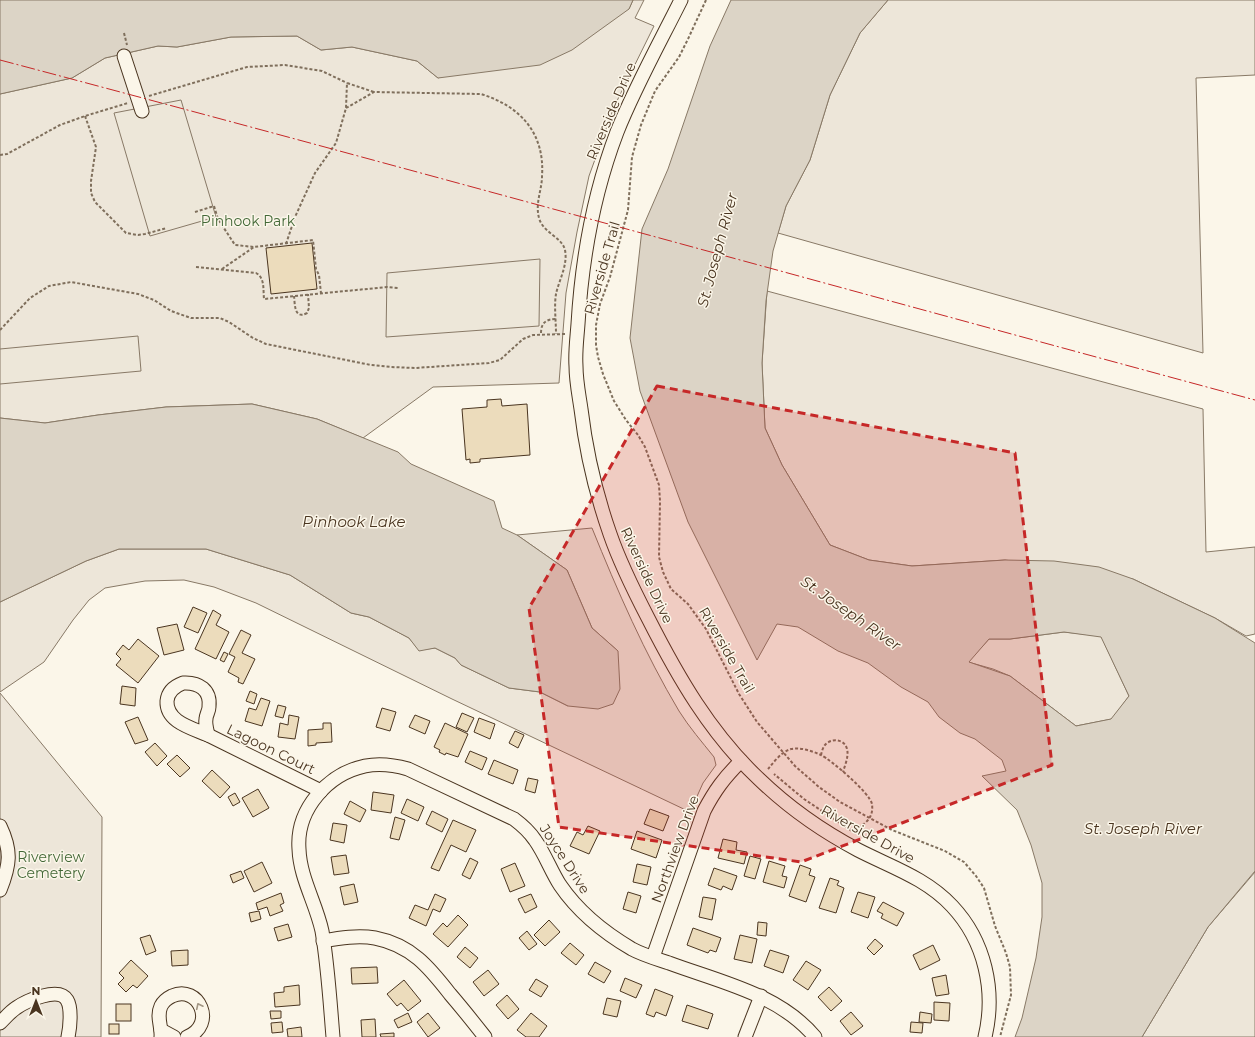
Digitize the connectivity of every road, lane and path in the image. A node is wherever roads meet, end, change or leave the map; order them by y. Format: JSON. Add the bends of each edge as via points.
{"nodes":[{"id":1,"x":681,"y":0,"type":"edge"},
{"id":2,"x":706,"y":0,"type":"edge"},
{"id":3,"x":124,"y":56,"type":"dead end"},
{"id":4,"x":347,"y":83,"type":"junction"},
{"id":5,"x":374,"y":92,"type":"junction"},
{"id":6,"x":140,"y":106,"type":"junction"},
{"id":7,"x":346,"y":108,"type":"junction"},
{"id":8,"x":85,"y":116,"type":"junction"},
{"id":9,"x":0,"y":155,"type":"edge"},
{"id":10,"x":195,"y":212,"type":"dead end"},
{"id":11,"x":167,"y":228,"type":"dead end"},
{"id":12,"x":286,"y":244,"type":"junction"},
{"id":13,"x":254,"y":247,"type":"junction"},
{"id":14,"x":196,"y":267,"type":"dead end"},
{"id":15,"x":222,"y":269,"type":"junction"},
{"id":16,"x":398,"y":288,"type":"dead end"},
{"id":17,"x":321,"y":293,"type":"junction"},
{"id":18,"x":308,"y":294,"type":"junction"},
{"id":19,"x":294,"y":296,"type":"junction"},
{"id":20,"x":556,"y":319,"type":"junction"},
{"id":21,"x":0,"y":330,"type":"edge"},
{"id":22,"x":541,"y":333,"type":"junction"},
{"id":23,"x":596,"y":333,"type":"junction"},
{"id":24,"x":556,"y":334,"type":"junction"},
{"id":25,"x":577,"y":334,"type":"junction"},
{"id":26,"x":208,"y":735,"type":"dead end"},
{"id":27,"x":783,"y":753,"type":"junction"},
{"id":28,"x":821,"y":755,"type":"junction"},
{"id":29,"x":741,"y":761,"type":"junction"},
{"id":30,"x":843,"y":772,"type":"junction"},
{"id":31,"x":764,"y":773,"type":"dead end"},
{"id":32,"x":774,"y":774,"type":"dead end"},
{"id":33,"x":321,"y":791,"type":"junction"},
{"id":34,"x":870,"y":819,"type":"junction"},
{"id":35,"x":0,"y":826,"type":"edge"},
{"id":36,"x":0,"y":890,"type":"edge"},
{"id":37,"x":323,"y":941,"type":"junction"},
{"id":38,"x":653,"y":957,"type":"junction"},
{"id":39,"x":761,"y":996,"type":"junction"},
{"id":40,"x":0,"y":1023,"type":"edge"},
{"id":41,"x":161,"y":1034,"type":"edge"},
{"id":42,"x":68,"y":1037,"type":"edge"},
{"id":43,"x":174,"y":1037,"type":"edge"},
{"id":44,"x":187,"y":1037,"type":"edge"},
{"id":45,"x":333,"y":1037,"type":"edge"},
{"id":46,"x":485,"y":1037,"type":"edge"},
{"id":47,"x":745,"y":1037,"type":"edge"},
{"id":48,"x":816,"y":1037,"type":"edge"},
{"id":49,"x":985,"y":1037,"type":"edge"},
{"id":50,"x":1000,"y":1037,"type":"edge"}],
"edges":[{"from":1,"to":25,"type":"street","name":"Riverside Drive","via":[[617,131],[600,182],[587,234]]},
{"from":2,"to":23,"type":"path","name":"Riverside Trail","via":[[679,57],[655,91],[640,125],[632,156],[628,210],[600,304]]},
{"from":3,"to":6,"type":"street"},
{"from":4,"to":5,"type":"path"},
{"from":4,"to":6,"type":"path","via":[[322,71],[285,65],[247,67]]},
{"from":4,"to":7,"type":"path"},
{"from":5,"to":7,"type":"path"},
{"from":5,"to":20,"type":"path","via":[[481,94],[497,99],[524,118],[535,134],[542,156],[539,218],[544,229],[565,249],[565,263],[556,295]]},
{"from":6,"to":8,"type":"path"},
{"from":7,"to":12,"type":"path","via":[[336,143],[315,173]]},
{"from":8,"to":9,"type":"path","via":[[60,125],[7,154]]},
{"from":8,"to":11,"type":"path","via":[[96,147],[91,181],[91,193],[95,202],[126,233],[138,235]]},
{"from":10,"to":13,"type":"path","via":[[214,206],[218,218],[235,245]]},
{"from":12,"to":13,"type":"path"},
{"from":12,"to":17,"type":"path","via":[[313,240]]},
{"from":13,"to":15,"type":"path"},
{"from":14,"to":15,"type":"path"},
{"from":15,"to":19,"type":"path","via":[[253,272],[259,275],[264,299]]},
{"from":16,"to":17,"type":"path"},
{"from":17,"to":18,"type":"path"},
{"from":18,"to":19,"type":"path"},
{"from":18,"to":19,"type":"path","via":[[309,310],[303,315],[296,311]]},
{"from":20,"to":22,"type":"path","via":[[544,323]]},
{"from":20,"to":24,"type":"path"},
{"from":21,"to":22,"type":"path","via":[[30,298],[49,286],[70,282],[138,294],[191,318],[220,318],[266,344],[371,366],[415,368],[489,363],[500,360],[523,339]]},
{"from":22,"to":24,"type":"path"},
{"from":23,"to":25,"type":"path"},
{"from":23,"to":27,"type":"path","name":"Riverside Trail","via":[[598,357],[614,401],[645,447],[659,485],[659,557],[663,572],[672,589],[688,604],[706,629],[739,694],[757,722]]},
{"from":24,"to":25,"type":"path"},
{"from":25,"to":29,"type":"street","name":"Riverside Drive","via":[[575,368],[582,419],[590,464],[610,534],[630,582],[672,664],[693,700]]},
{"from":26,"to":33,"type":"street","name":"Lagoon Court"},
{"from":27,"to":28,"type":"path","via":[[790,749],[802,749]]},
{"from":27,"to":31,"type":"path"},
{"from":27,"to":34,"type":"path","name":"Riverside Trail","via":[[819,787]]},
{"from":28,"to":30,"type":"path"},
{"from":28,"to":30,"type":"path","via":[[826,744],[831,741],[838,740],[844,743],[847,749]]},
{"from":29,"to":38,"type":"street","name":"Northview Drive","via":[[724,778],[704,811]]},
{"from":29,"to":49,"type":"street","name":"Riverside Drive","via":[[783,800],[813,822],[858,849],[916,878],[951,904],[974,936],[982,955],[990,1003]]},
{"from":30,"to":34,"type":"path","via":[[872,802]]},
{"from":32,"to":34,"type":"path","via":[[804,799],[852,830]]},
{"from":33,"to":37,"type":"street","name":"Joyce Drive","via":[[304,817],[298,848]]},
{"from":33,"to":38,"type":"street","name":"Joyce Drive","via":[[349,771],[376,764],[393,765],[408,768],[504,813],[525,828],[535,840],[559,884],[575,905],[610,935],[634,950]]},
{"from":34,"to":50,"type":"path","name":"Riverside Trail","via":[[945,851],[964,862],[984,888],[1010,967],[1011,995]]},
{"from":35,"to":36,"type":"street","via":[[6,838],[9,857],[7,873]]},
{"from":37,"to":45,"type":"street","name":"Joyce Drive"},
{"from":37,"to":46,"type":"street","via":[[375,938],[406,950],[428,966]]},
{"from":38,"to":39,"type":"street","name":"Joyce Drive"},
{"from":39,"to":47,"type":"street"},
{"from":39,"to":48,"type":"street","name":"Joyce Drive","via":[[787,1011]]},
{"from":40,"to":42,"type":"street","via":[[17,1007],[32,1000],[60,994],[67,999],[69,1006]]},
{"from":41,"to":43,"type":"street"},
{"from":44,"to":41,"type":"street","one_way":true,"via":[[200,1027],[203,1017],[196,999],[187,995],[177,994],[161,1005],[158,1015]]}]}
